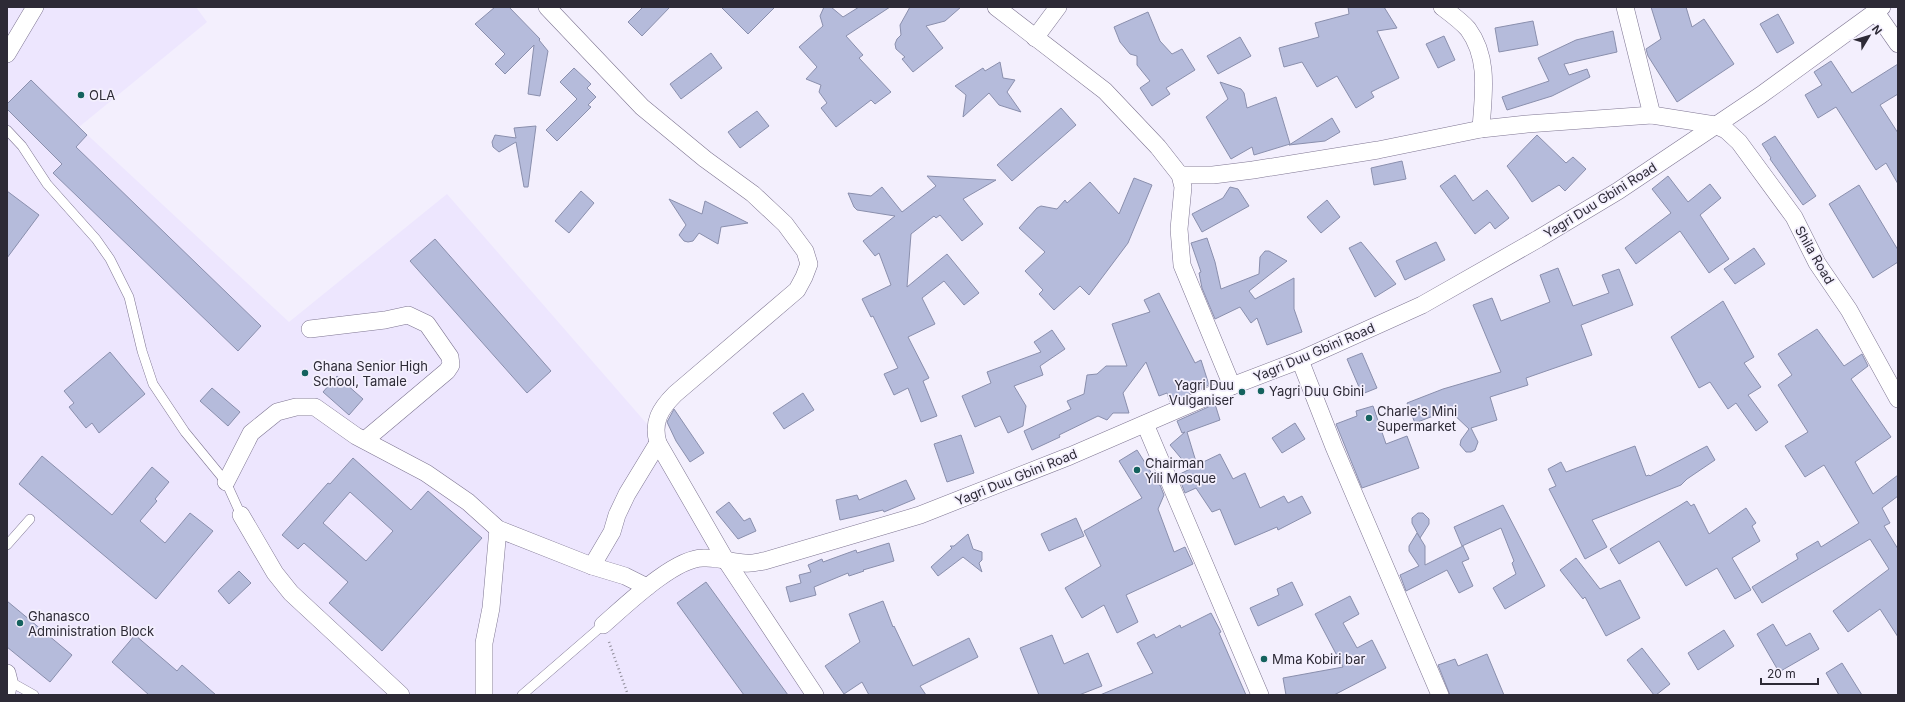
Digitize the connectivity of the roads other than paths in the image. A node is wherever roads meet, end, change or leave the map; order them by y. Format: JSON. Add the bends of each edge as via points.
{"nodes":[{"id":1,"x":35,"y":7,"type":"edge"},
{"id":2,"x":546,"y":7,"type":"edge"},
{"id":3,"x":996,"y":7,"type":"edge"},
{"id":4,"x":1058,"y":7,"type":"edge"},
{"id":5,"x":1442,"y":7,"type":"edge"},
{"id":6,"x":1625,"y":7,"type":"edge"},
{"id":7,"x":1879,"y":9,"type":"edge"},
{"id":8,"x":1035,"y":38,"type":"junction"},
{"id":9,"x":1898,"y":44,"type":"edge"},
{"id":10,"x":7,"y":54,"type":"edge"},
{"id":11,"x":1652,"y":115,"type":"junction"},
{"id":12,"x":1715,"y":125,"type":"junction"},
{"id":13,"x":1481,"y":129,"type":"junction"},
{"id":14,"x":7,"y":130,"type":"edge"},
{"id":15,"x":1180,"y":175,"type":"junction"},
{"id":16,"x":310,"y":329,"type":"dead end"},
{"id":17,"x":1300,"y":360,"type":"junction"},
{"id":18,"x":1232,"y":386,"type":"junction"},
{"id":19,"x":1898,"y":398,"type":"edge"},
{"id":20,"x":1145,"y":424,"type":"junction"},
{"id":21,"x":364,"y":440,"type":"junction"},
{"id":22,"x":658,"y":443,"type":"junction"},
{"id":23,"x":226,"y":482,"type":"junction"},
{"id":24,"x":241,"y":515,"type":"joint"},
{"id":25,"x":30,"y":519,"type":"dead end"},
{"id":26,"x":498,"y":529,"type":"junction"},
{"id":27,"x":7,"y":545,"type":"edge"},
{"id":28,"x":725,"y":559,"type":"junction"},
{"id":29,"x":592,"y":566,"type":"junction"},
{"id":30,"x":647,"y":587,"type":"junction"},
{"id":31,"x":602,"y":625,"type":"joint"},
{"id":32,"x":8,"y":682,"type":"edge"},
{"id":33,"x":34,"y":695,"type":"edge"},
{"id":34,"x":401,"y":695,"type":"edge"},
{"id":35,"x":484,"y":695,"type":"edge"},
{"id":36,"x":522,"y":695,"type":"edge"},
{"id":37,"x":815,"y":695,"type":"edge"},
{"id":38,"x":1260,"y":695,"type":"edge"},
{"id":39,"x":1440,"y":695,"type":"edge"}],
"edges":[{"from":1,"to":10,"type":"street"},
{"from":2,"to":22,"type":"street","via":[[642,107],[706,160],[753,194],[785,224],[804,251],[809,264],[797,290],[663,406],[655,423]]},
{"from":3,"to":8,"type":"street"},
{"from":4,"to":8,"type":"street"},
{"from":5,"to":13,"type":"street","via":[[1467,28],[1479,46],[1485,76]]},
{"from":6,"to":11,"type":"street"},
{"from":7,"to":9,"type":"street"},
{"from":7,"to":12,"type":"street","name":"Yagri Duu Gbini Road","via":[[1761,96]]},
{"from":8,"to":15,"type":"street","via":[[1105,91],[1158,147]]},
{"from":11,"to":12,"type":"street"},
{"from":11,"to":13,"type":"street"},
{"from":12,"to":17,"type":"street","name":"Yagri Duu Gbini Road","via":[[1618,191],[1477,274],[1422,305]]},
{"from":12,"to":19,"type":"street","name":"Shila Road","via":[[1726,130],[1739,142],[1794,217],[1817,262],[1849,310]]},
{"from":13,"to":15,"type":"street","via":[[1378,150],[1253,170],[1212,175]]},
{"from":14,"to":23,"type":"lane","via":[[110,259],[128,297],[153,384],[185,432]]},
{"from":15,"to":18,"type":"street","via":[[1183,187],[1180,230],[1182,265]]},
{"from":16,"to":21,"type":"street","via":[[408,315],[427,324],[450,357],[451,365],[447,371]]},
{"from":17,"to":18,"type":"street","name":"Yagri Duu Gbini Road"},
{"from":17,"to":39,"type":"street","via":[[1334,447]]},
{"from":18,"to":20,"type":"street","name":"Yagri Duu Gbini Road"},
{"from":20,"to":28,"type":"street","name":"Yagri Duu Gbini Road","via":[[920,516],[764,561],[746,564]]},
{"from":20,"to":38,"type":"street"},
{"from":21,"to":23,"type":"street","via":[[315,407],[277,412],[251,434]]},
{"from":21,"to":26,"type":"street","via":[[426,473],[468,502]]},
{"from":22,"to":28,"type":"street"},
{"from":22,"to":29,"type":"street","via":[[627,494],[612,532]]},
{"from":23,"to":24,"type":"lane"},
{"from":24,"to":34,"type":"street","via":[[275,573],[291,593]]},
{"from":25,"to":27,"type":"lane"},
{"from":26,"to":29,"type":"street"},
{"from":26,"to":35,"type":"street","via":[[484,643]]},
{"from":28,"to":30,"type":"street","name":"Yagri Duu Gbini Road","via":[[702,558],[686,561]]},
{"from":28,"to":37,"type":"street"},
{"from":29,"to":30,"type":"street","via":[[625,576]]},
{"from":30,"to":31,"type":"street","name":"Yagri Duu Gbini Road"},
{"from":31,"to":36,"type":"lane"},
{"from":32,"to":33,"type":"lane"}]}
